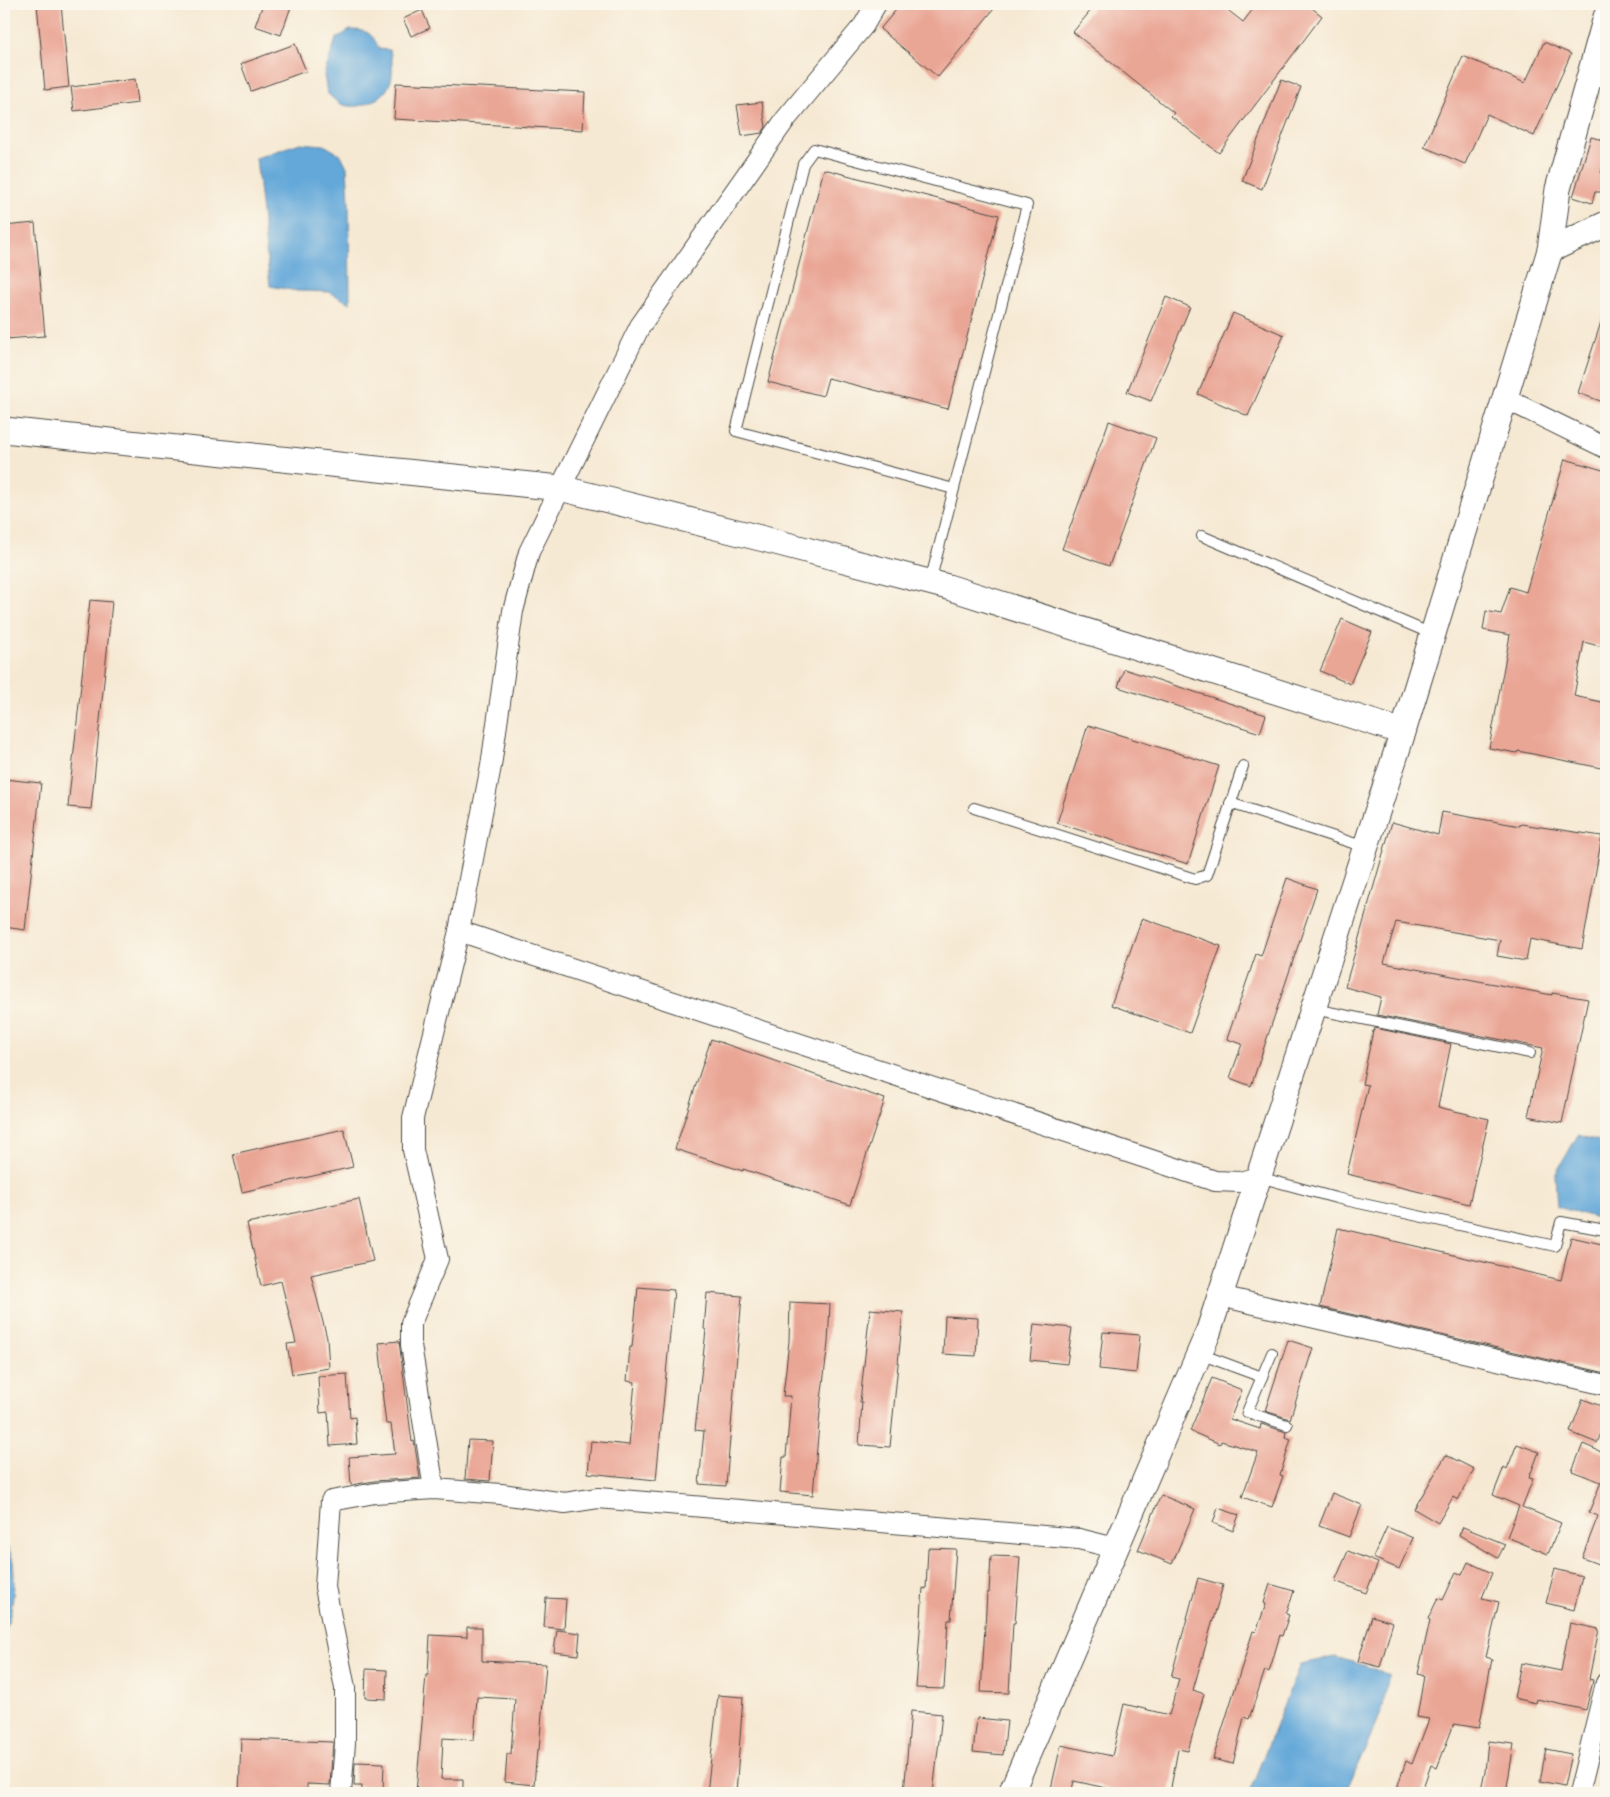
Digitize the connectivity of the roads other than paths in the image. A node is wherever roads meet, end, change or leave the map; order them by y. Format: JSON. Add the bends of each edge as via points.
{"nodes":[{"id":1,"x":876,"y":4,"type":"edge"},
{"id":2,"x":1606,"y":17,"type":"edge"},
{"id":3,"x":1606,"y":224,"type":"edge"},
{"id":4,"x":1550,"y":250,"type":"junction"},
{"id":5,"x":1504,"y":398,"type":"junction"},
{"id":6,"x":4,"y":430,"type":"edge"},
{"id":7,"x":1606,"y":448,"type":"edge"},
{"id":8,"x":560,"y":488,"type":"junction"},
{"id":9,"x":954,"y":489,"type":"junction"},
{"id":10,"x":1202,"y":536,"type":"dead end"},
{"id":11,"x":930,"y":582,"type":"junction"},
{"id":12,"x":1432,"y":634,"type":"junction"},
{"id":13,"x":1403,"y":732,"type":"junction"},
{"id":14,"x":1243,"y":766,"type":"dead end"},
{"id":15,"x":1230,"y":803,"type":"junction"},
{"id":16,"x":974,"y":808,"type":"dead end"},
{"id":17,"x":1365,"y":847,"type":"junction"},
{"id":18,"x":459,"y":930,"type":"junction"},
{"id":19,"x":1313,"y":1009,"type":"junction"},
{"id":20,"x":1530,"y":1053,"type":"dead end"},
{"id":21,"x":1258,"y":1177,"type":"junction"},
{"id":22,"x":1605,"y":1230,"type":"dead end"},
{"id":23,"x":1220,"y":1296,"type":"junction"},
{"id":24,"x":1272,"y":1353,"type":"dead end"},
{"id":25,"x":1199,"y":1354,"type":"junction"},
{"id":26,"x":1262,"y":1377,"type":"junction"},
{"id":27,"x":1606,"y":1385,"type":"edge"},
{"id":28,"x":1286,"y":1425,"type":"dead end"},
{"id":29,"x":434,"y":1490,"type":"junction"},
{"id":30,"x":1115,"y":1548,"type":"junction"},
{"id":31,"x":1606,"y":1683,"type":"edge"},
{"id":32,"x":1016,"y":1792,"type":"edge"},
{"id":33,"x":341,"y":1793,"type":"edge"},
{"id":34,"x":1579,"y":1793,"type":"edge"}],
"edges":[{"from":1,"to":8,"type":"street","via":[[864,25],[785,120],[640,326]]},
{"from":2,"to":4,"type":"street","via":[[1558,189]]},
{"from":3,"to":4,"type":"street"},
{"from":4,"to":5,"type":"street"},
{"from":5,"to":7,"type":"street"},
{"from":5,"to":12,"type":"street"},
{"from":6,"to":8,"type":"street"},
{"from":8,"to":11,"type":"street"},
{"from":8,"to":18,"type":"street","via":[[529,552],[514,611],[491,766]]},
{"from":9,"to":9,"type":"lane","via":[[736,431],[803,164],[814,149],[1027,205]]},
{"from":9,"to":11,"type":"lane"},
{"from":10,"to":12,"type":"lane"},
{"from":11,"to":13,"type":"street"},
{"from":12,"to":13,"type":"street"},
{"from":13,"to":17,"type":"street"},
{"from":14,"to":15,"type":"lane"},
{"from":15,"to":16,"type":"lane","via":[[1207,875],[1194,879]]},
{"from":15,"to":17,"type":"lane"},
{"from":17,"to":19,"type":"street"},
{"from":18,"to":21,"type":"street","via":[[1215,1181],[1240,1182]]},
{"from":18,"to":29,"type":"street","via":[[413,1118],[413,1150],[438,1259],[411,1323]]},
{"from":19,"to":20,"type":"lane"},
{"from":19,"to":21,"type":"street"},
{"from":21,"to":22,"type":"lane","via":[[1336,1198],[1555,1246],[1562,1222]]},
{"from":21,"to":23,"type":"street"},
{"from":23,"to":25,"type":"street"},
{"from":23,"to":27,"type":"street"},
{"from":24,"to":26,"type":"lane"},
{"from":25,"to":26,"type":"lane"},
{"from":25,"to":30,"type":"street"},
{"from":26,"to":28,"type":"lane","via":[[1247,1412]]},
{"from":29,"to":30,"type":"street","via":[[565,1502],[598,1498],[1059,1537]]},
{"from":29,"to":33,"type":"street","via":[[330,1500],[324,1587],[345,1688]]},
{"from":30,"to":32,"type":"street"},
{"from":31,"to":34,"type":"street"}]}
